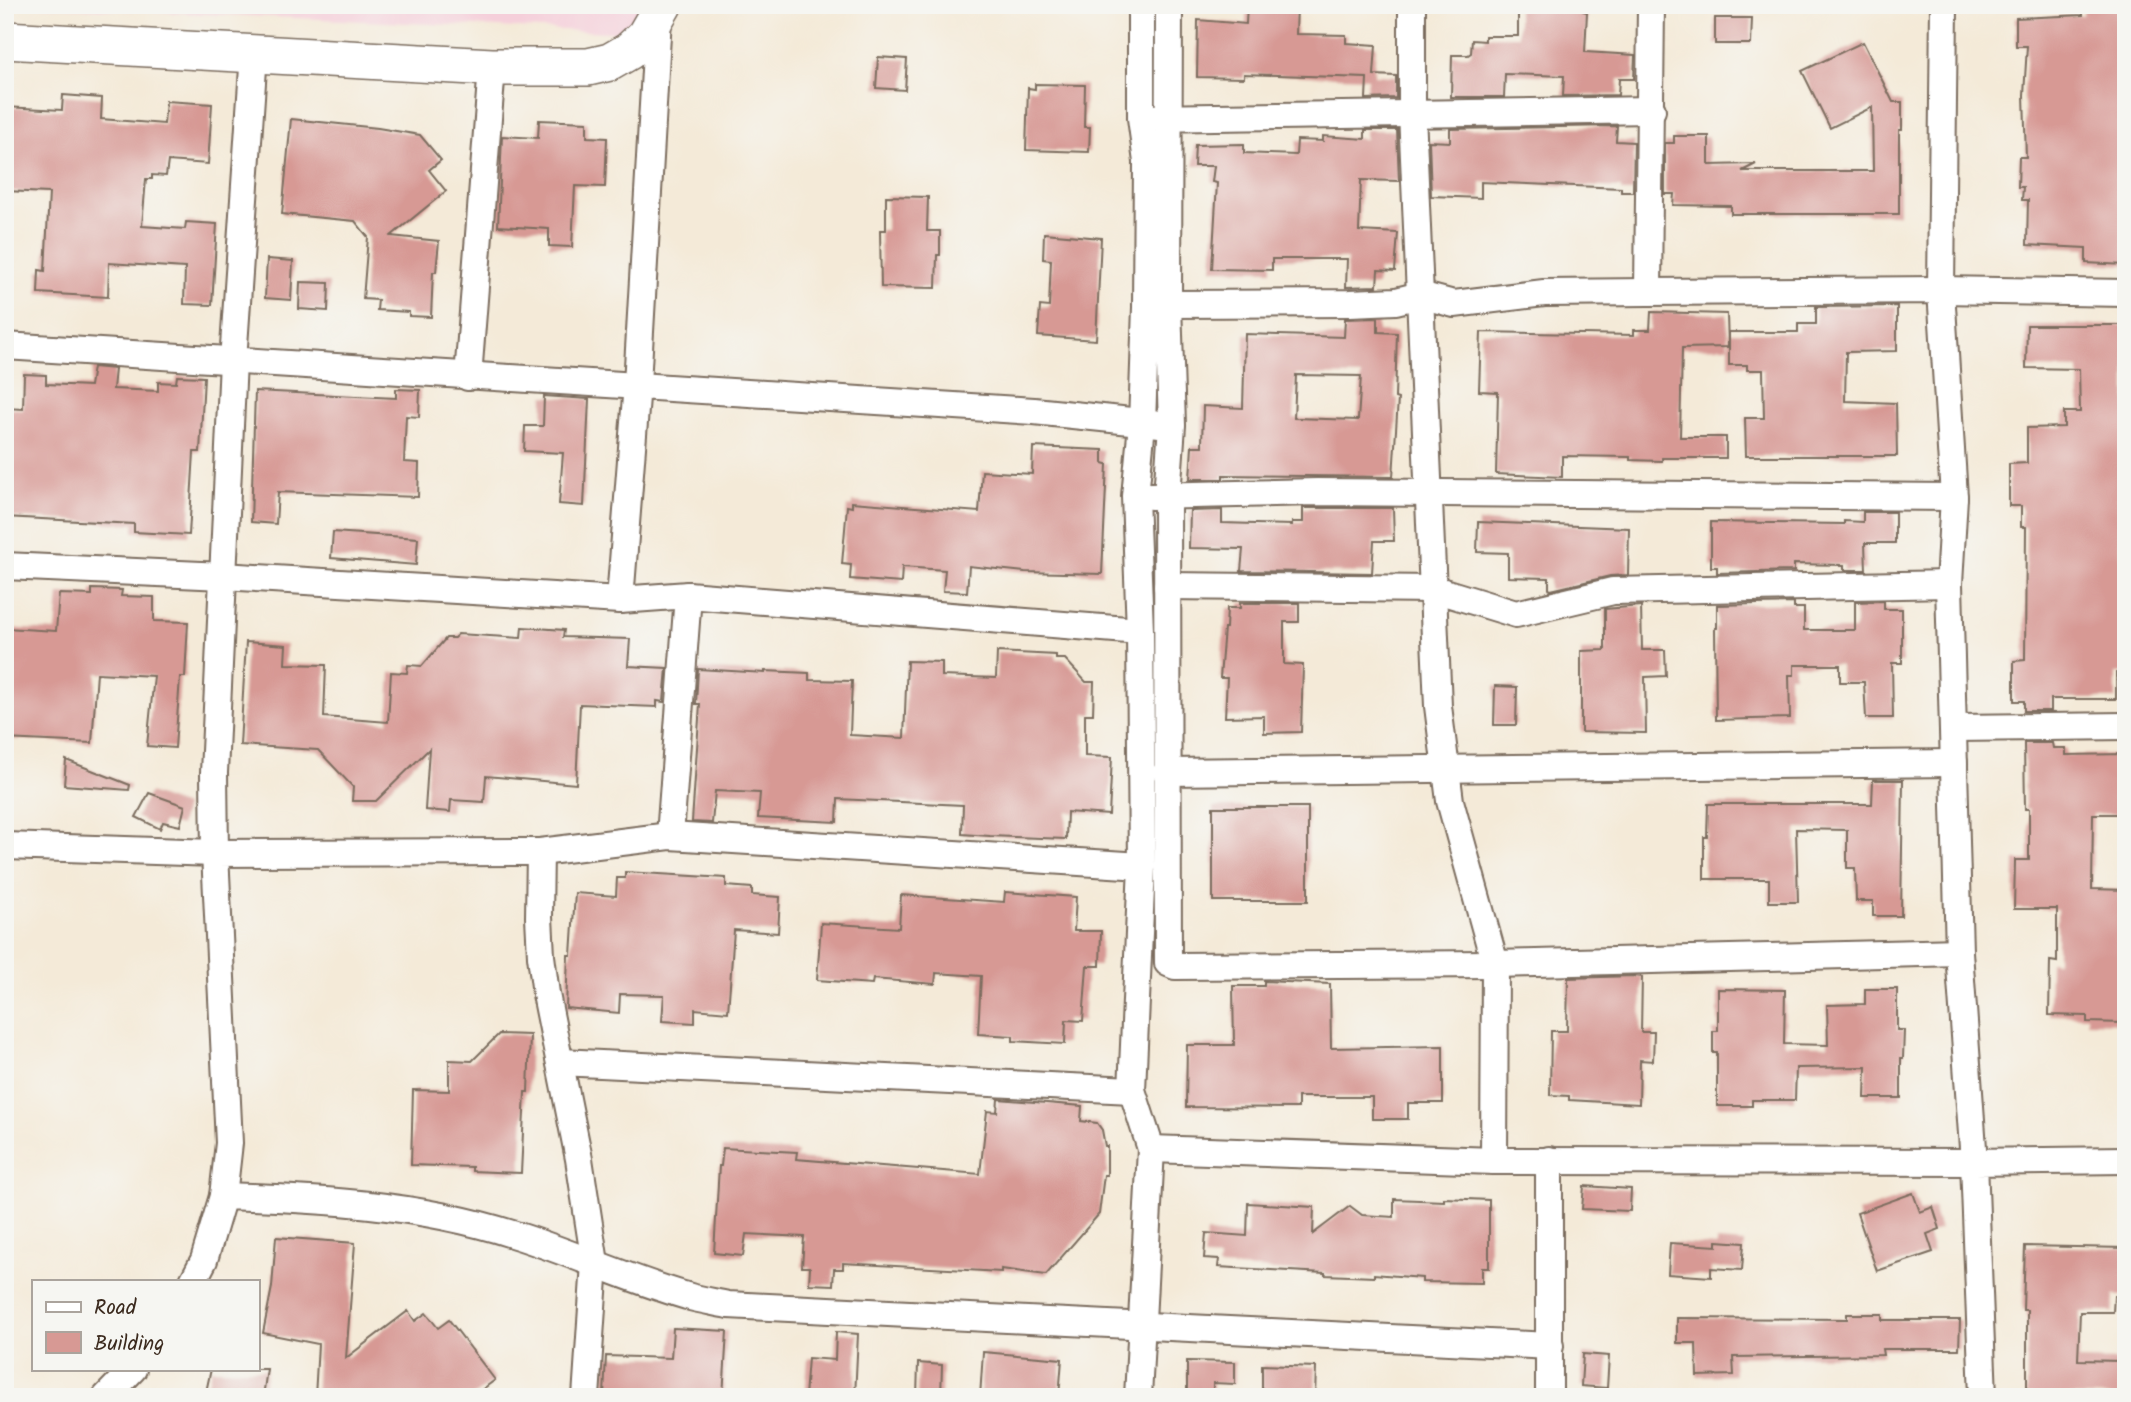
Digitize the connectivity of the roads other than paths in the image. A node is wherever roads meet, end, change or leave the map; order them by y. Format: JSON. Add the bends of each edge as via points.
{"nodes":[{"id":1,"x":1141,"y":5,"type":"edge"},
{"id":2,"x":1168,"y":5,"type":"edge"},
{"id":3,"x":1412,"y":5,"type":"edge"},
{"id":4,"x":1651,"y":5,"type":"edge"},
{"id":5,"x":1944,"y":5,"type":"edge"},
{"id":6,"x":661,"y":11,"type":"edge"},
{"id":7,"x":5,"y":40,"type":"edge"},
{"id":8,"x":254,"y":53,"type":"junction"},
{"id":9,"x":492,"y":67,"type":"junction"},
{"id":10,"x":1652,"y":110,"type":"junction"},
{"id":11,"x":1412,"y":113,"type":"junction"},
{"id":12,"x":1141,"y":118,"type":"junction"},
{"id":13,"x":1168,"y":118,"type":"junction"},
{"id":14,"x":1941,"y":290,"type":"junction"},
{"id":15,"x":1648,"y":292,"type":"junction"},
{"id":16,"x":2126,"y":293,"type":"edge"},
{"id":17,"x":1420,"y":295,"type":"junction"},
{"id":18,"x":1168,"y":304,"type":"junction"},
{"id":19,"x":5,"y":346,"type":"edge"},
{"id":20,"x":233,"y":361,"type":"junction"},
{"id":21,"x":468,"y":377,"type":"junction"},
{"id":22,"x":637,"y":384,"type":"junction"},
{"id":23,"x":1142,"y":424,"type":"junction"},
{"id":24,"x":1172,"y":425,"type":"junction"},
{"id":25,"x":1427,"y":493,"type":"junction"},
{"id":26,"x":1135,"y":496,"type":"junction"},
{"id":27,"x":1167,"y":496,"type":"junction"},
{"id":28,"x":1954,"y":497,"type":"junction"},
{"id":29,"x":5,"y":566,"type":"edge"},
{"id":30,"x":223,"y":576,"type":"junction"},
{"id":31,"x":1950,"y":584,"type":"junction"},
{"id":32,"x":1167,"y":586,"type":"junction"},
{"id":33,"x":1434,"y":589,"type":"junction"},
{"id":34,"x":688,"y":595,"type":"junction"},
{"id":35,"x":620,"y":600,"type":"junction"},
{"id":36,"x":1140,"y":631,"type":"junction"},
{"id":37,"x":2126,"y":726,"type":"edge"},
{"id":38,"x":1954,"y":728,"type":"junction"},
{"id":39,"x":1954,"y":763,"type":"junction"},
{"id":40,"x":1444,"y":768,"type":"junction"},
{"id":41,"x":1166,"y":772,"type":"junction"},
{"id":42,"x":670,"y":835,"type":"junction"},
{"id":43,"x":5,"y":846,"type":"edge"},
{"id":44,"x":540,"y":852,"type":"junction"},
{"id":45,"x":215,"y":853,"type":"junction"},
{"id":46,"x":1142,"y":866,"type":"junction"},
{"id":47,"x":1959,"y":952,"type":"junction"},
{"id":48,"x":1495,"y":964,"type":"junction"},
{"id":49,"x":559,"y":1062,"type":"junction"},
{"id":50,"x":1132,"y":1090,"type":"junction"},
{"id":51,"x":1151,"y":1149,"type":"junction"},
{"id":52,"x":1549,"y":1160,"type":"junction"},
{"id":53,"x":2126,"y":1160,"type":"edge"},
{"id":54,"x":1494,"y":1161,"type":"junction"},
{"id":55,"x":1974,"y":1162,"type":"junction"},
{"id":56,"x":223,"y":1196,"type":"junction"},
{"id":57,"x":595,"y":1263,"type":"junction"},
{"id":58,"x":194,"y":1280,"type":"edge"},
{"id":59,"x":1142,"y":1326,"type":"junction"},
{"id":60,"x":1550,"y":1346,"type":"junction"},
{"id":61,"x":132,"y":1370,"type":"edge"},
{"id":62,"x":106,"y":1397,"type":"edge"},
{"id":63,"x":586,"y":1397,"type":"edge"},
{"id":64,"x":1139,"y":1397,"type":"edge"},
{"id":65,"x":1549,"y":1397,"type":"edge"},
{"id":66,"x":1983,"y":1397,"type":"edge"}],
"edges":[{"from":1,"to":12,"type":"street"},
{"from":2,"to":13,"type":"street"},
{"from":3,"to":11,"type":"street"},
{"from":4,"to":10,"type":"street"},
{"from":5,"to":14,"type":"street"},
{"from":6,"to":9,"type":"street","via":[[645,36],[610,62],[588,67]]},
{"from":6,"to":22,"type":"street"},
{"from":7,"to":8,"type":"street"},
{"from":8,"to":9,"type":"street"},
{"from":8,"to":20,"type":"street"},
{"from":9,"to":21,"type":"street"},
{"from":10,"to":11,"type":"street"},
{"from":10,"to":15,"type":"street"},
{"from":11,"to":13,"type":"street"},
{"from":11,"to":17,"type":"street"},
{"from":12,"to":13,"type":"street"},
{"from":12,"to":23,"type":"street","via":[[1147,162]]},
{"from":13,"to":18,"type":"street"},
{"from":14,"to":15,"type":"street"},
{"from":14,"to":16,"type":"street"},
{"from":14,"to":28,"type":"street"},
{"from":15,"to":17,"type":"street","via":[[1544,293],[1454,304]]},
{"from":17,"to":18,"type":"street","via":[[1350,303]]},
{"from":17,"to":25,"type":"street"},
{"from":18,"to":24,"type":"street"},
{"from":19,"to":20,"type":"street"},
{"from":20,"to":21,"type":"street"},
{"from":20,"to":30,"type":"street"},
{"from":21,"to":22,"type":"street"},
{"from":22,"to":23,"type":"street","via":[[1034,411]]},
{"from":22,"to":35,"type":"street"},
{"from":23,"to":24,"type":"street"},
{"from":23,"to":26,"type":"street"},
{"from":24,"to":27,"type":"street"},
{"from":25,"to":27,"type":"street"},
{"from":25,"to":28,"type":"street"},
{"from":25,"to":33,"type":"street"},
{"from":26,"to":27,"type":"street"},
{"from":26,"to":36,"type":"street"},
{"from":27,"to":32,"type":"street"},
{"from":28,"to":31,"type":"street"},
{"from":29,"to":30,"type":"street"},
{"from":30,"to":35,"type":"street"},
{"from":30,"to":45,"type":"street"},
{"from":31,"to":33,"type":"street","via":[[1613,591],[1516,614]]},
{"from":31,"to":38,"type":"street"},
{"from":32,"to":33,"type":"street"},
{"from":32,"to":41,"type":"street"},
{"from":33,"to":40,"type":"street"},
{"from":34,"to":35,"type":"street"},
{"from":34,"to":36,"type":"street"},
{"from":34,"to":42,"type":"street"},
{"from":36,"to":46,"type":"street"},
{"from":37,"to":38,"type":"street"},
{"from":38,"to":39,"type":"street"},
{"from":39,"to":40,"type":"street"},
{"from":39,"to":47,"type":"street"},
{"from":40,"to":41,"type":"street"},
{"from":40,"to":48,"type":"street","via":[[1457,833]]},
{"from":41,"to":48,"type":"street","via":[[1168,964]]},
{"from":42,"to":44,"type":"street"},
{"from":42,"to":46,"type":"street"},
{"from":43,"to":45,"type":"street"},
{"from":44,"to":45,"type":"street"},
{"from":44,"to":49,"type":"street","via":[[541,956]]},
{"from":45,"to":56,"type":"street","via":[[229,1143]]},
{"from":46,"to":50,"type":"street"},
{"from":47,"to":48,"type":"street"},
{"from":47,"to":55,"type":"street"},
{"from":48,"to":54,"type":"street"},
{"from":49,"to":50,"type":"street"},
{"from":49,"to":57,"type":"street"},
{"from":50,"to":51,"type":"street"},
{"from":51,"to":54,"type":"street"},
{"from":51,"to":59,"type":"street"},
{"from":52,"to":54,"type":"street"},
{"from":52,"to":55,"type":"street"},
{"from":52,"to":60,"type":"street"},
{"from":53,"to":55,"type":"street"},
{"from":55,"to":66,"type":"street"},
{"from":56,"to":57,"type":"street","via":[[441,1214]]},
{"from":56,"to":58,"type":"street"},
{"from":57,"to":59,"type":"street","via":[[687,1297],[729,1304]]},
{"from":57,"to":63,"type":"street"},
{"from":59,"to":60,"type":"street"},
{"from":59,"to":64,"type":"street"},
{"from":60,"to":65,"type":"street"},
{"from":61,"to":62,"type":"street"}]}
